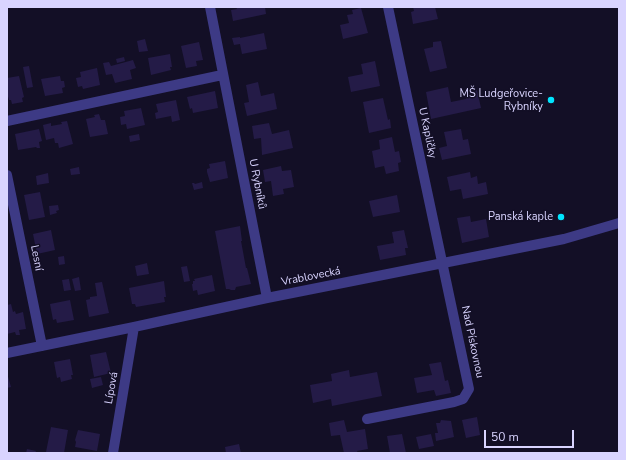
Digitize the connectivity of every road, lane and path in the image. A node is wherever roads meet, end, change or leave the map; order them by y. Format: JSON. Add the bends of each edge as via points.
{"nodes":[{"id":1,"x":210,"y":7,"type":"edge"},
{"id":2,"x":388,"y":7,"type":"edge"},
{"id":3,"x":222,"y":75,"type":"junction"},
{"id":4,"x":7,"y":121,"type":"edge"},
{"id":5,"x":7,"y":175,"type":"edge"},
{"id":6,"x":619,"y":223,"type":"edge"},
{"id":7,"x":443,"y":263,"type":"junction"},
{"id":8,"x":267,"y":298,"type":"junction"},
{"id":9,"x":134,"y":327,"type":"junction"},
{"id":10,"x":42,"y":346,"type":"junction"},
{"id":11,"x":7,"y":353,"type":"edge"},
{"id":12,"x":367,"y":419,"type":"dead end"},
{"id":13,"x":113,"y":453,"type":"edge"}],
"edges":[{"from":1,"to":3,"type":"street","name":"U Rybníků"},
{"from":2,"to":7,"type":"street","name":"U Kapličky"},
{"from":3,"to":4,"type":"street"},
{"from":3,"to":8,"type":"street","name":"U Rybníků"},
{"from":5,"to":10,"type":"street","name":"Lesní"},
{"from":6,"to":7,"type":"street","name":"Vrablovecká","via":[[564,239]]},
{"from":7,"to":8,"type":"street","name":"Vrablovecká"},
{"from":7,"to":12,"type":"street","name":"Nad Pískovnou","via":[[469,389],[463,399],[454,402]]},
{"from":8,"to":9,"type":"street","name":"Vrablovecká"},
{"from":9,"to":10,"type":"street","name":"Vrablovecká"},
{"from":9,"to":13,"type":"street","name":"Lípová"},
{"from":10,"to":11,"type":"street","name":"Vrablovecká"}]}
